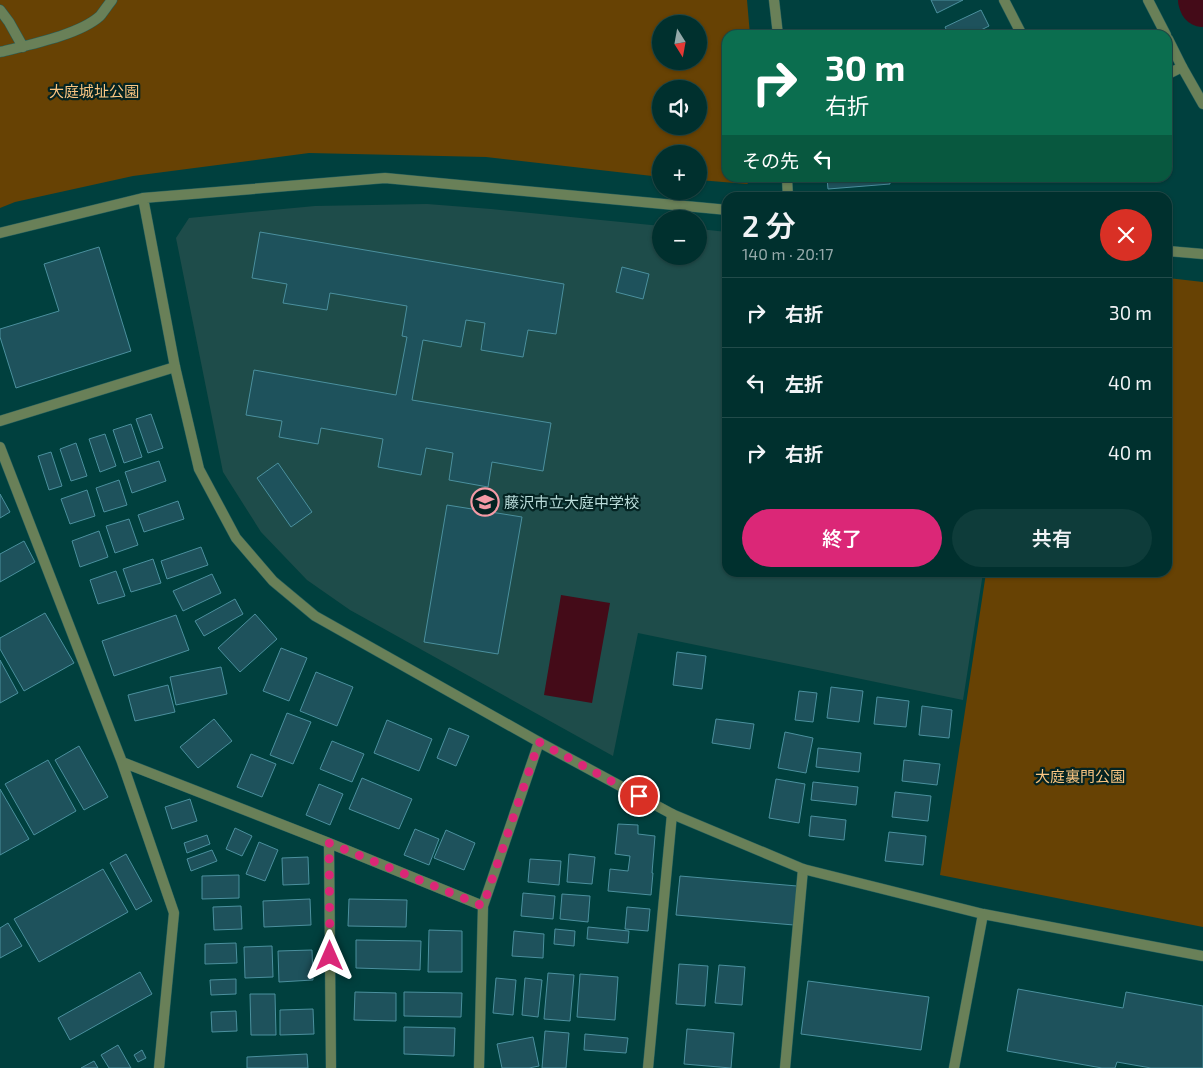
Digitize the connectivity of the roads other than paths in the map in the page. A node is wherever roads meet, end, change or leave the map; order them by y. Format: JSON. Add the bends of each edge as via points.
{"nodes":[{"id":1,"x":112,"y":0,"type":"edge"},
{"id":2,"x":774,"y":0,"type":"edge"},
{"id":3,"x":1004,"y":0,"type":"edge"},
{"id":4,"x":1148,"y":0,"type":"edge"},
{"id":5,"x":0,"y":10,"type":"edge"},
{"id":6,"x":777,"y":30,"type":"edge"},
{"id":7,"x":1019,"y":30,"type":"edge"},
{"id":8,"x":1163,"y":30,"type":"edge"},
{"id":9,"x":23,"y":46,"type":"junction"},
{"id":10,"x":1172,"y":47,"type":"edge"},
{"id":11,"x":0,"y":52,"type":"edge"},
{"id":12,"x":1182,"y":67,"type":"junction"},
{"id":13,"x":1172,"y":72,"type":"edge"},
{"id":14,"x":1203,"y":104,"type":"edge"},
{"id":15,"x":143,"y":198,"type":"junction"},
{"id":16,"x":722,"y":209,"type":"edge"},
{"id":17,"x":0,"y":233,"type":"edge"},
{"id":18,"x":1172,"y":251,"type":"edge"},
{"id":19,"x":1203,"y":254,"type":"edge"},
{"id":20,"x":175,"y":367,"type":"junction"},
{"id":21,"x":0,"y":421,"type":"edge"},
{"id":22,"x":0,"y":447,"type":"edge"},
{"id":23,"x":539,"y":742,"type":"junction"},
{"id":24,"x":122,"y":762,"type":"junction"},
{"id":25,"x":672,"y":814,"type":"junction"},
{"id":26,"x":329,"y":843,"type":"junction"},
{"id":27,"x":803,"y":869,"type":"junction"},
{"id":28,"x":483,"y":906,"type":"junction"},
{"id":29,"x":982,"y":914,"type":"junction"},
{"id":30,"x":1203,"y":956,"type":"edge"},
{"id":31,"x":159,"y":1068,"type":"edge"},
{"id":32,"x":331,"y":1068,"type":"edge"},
{"id":33,"x":479,"y":1068,"type":"edge"},
{"id":34,"x":648,"y":1068,"type":"edge"},
{"id":35,"x":785,"y":1068,"type":"edge"},
{"id":36,"x":954,"y":1068,"type":"edge"}],
"edges":[{"from":1,"to":9,"type":"street","via":[[100,16],[80,29]]},
{"from":2,"to":6,"type":"street"},
{"from":3,"to":7,"type":"street"},
{"from":4,"to":8,"type":"street"},
{"from":5,"to":9,"type":"street"},
{"from":9,"to":11,"type":"street"},
{"from":10,"to":12,"type":"street"},
{"from":12,"to":13,"type":"street"},
{"from":12,"to":14,"type":"street"},
{"from":15,"to":16,"type":"street","via":[[385,178]]},
{"from":15,"to":17,"type":"street"},
{"from":15,"to":20,"type":"street"},
{"from":18,"to":19,"type":"street"},
{"from":20,"to":21,"type":"street"},
{"from":20,"to":23,"type":"street","via":[[199,469],[236,538],[273,581],[315,616]]},
{"from":22,"to":24,"type":"street"},
{"from":23,"to":25,"type":"street"},
{"from":23,"to":28,"type":"street"},
{"from":24,"to":26,"type":"street"},
{"from":24,"to":31,"type":"street","via":[[174,913]]},
{"from":25,"to":27,"type":"street"},
{"from":25,"to":34,"type":"street"},
{"from":26,"to":28,"type":"street"},
{"from":26,"to":32,"type":"street"},
{"from":27,"to":29,"type":"street"},
{"from":27,"to":35,"type":"street"},
{"from":28,"to":33,"type":"street"},
{"from":29,"to":30,"type":"street"},
{"from":29,"to":36,"type":"street"}]}
